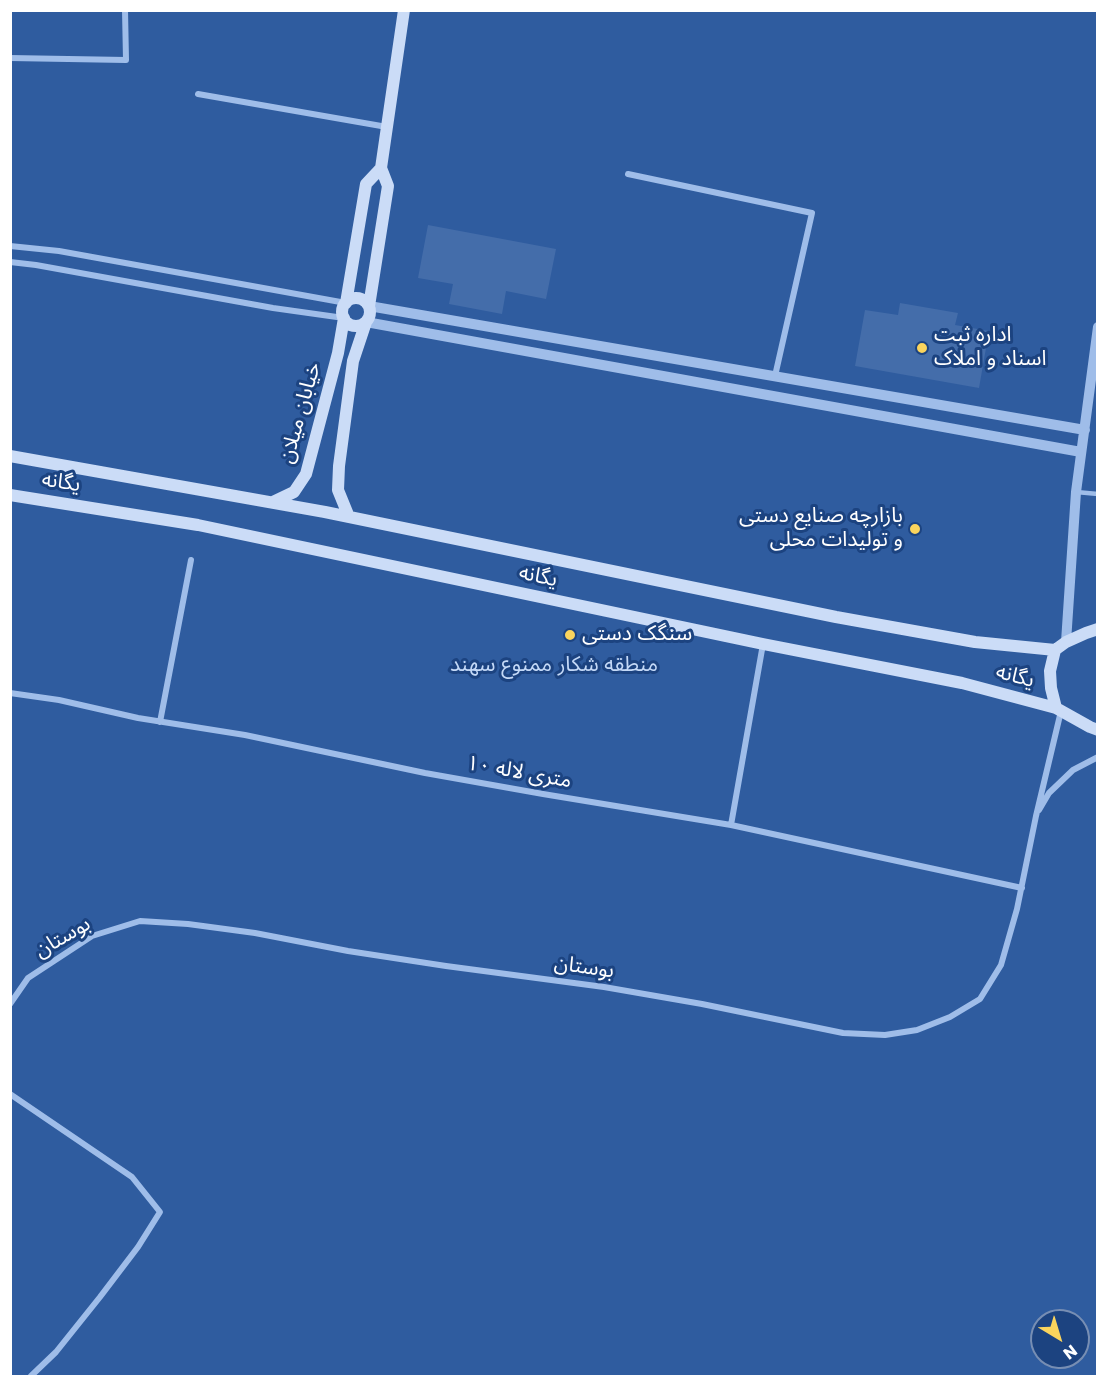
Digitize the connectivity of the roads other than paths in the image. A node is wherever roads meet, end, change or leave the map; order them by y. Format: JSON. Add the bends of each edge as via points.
{"nodes":[{"id":1,"x":125,"y":10,"type":"edge"},
{"id":2,"x":404,"y":10,"type":"edge"},
{"id":3,"x":10,"y":58,"type":"edge"},
{"id":4,"x":198,"y":94,"type":"dead end"},
{"id":5,"x":387,"y":127,"type":"junction"},
{"id":6,"x":381,"y":168,"type":"junction"},
{"id":7,"x":628,"y":174,"type":"dead end"},
{"id":8,"x":10,"y":246,"type":"edge"},
{"id":9,"x":10,"y":262,"type":"edge"},
{"id":10,"x":346,"y":303,"type":"junction"},
{"id":11,"x":369,"y":306,"type":"junction"},
{"id":12,"x":344,"y":318,"type":"junction"},
{"id":13,"x":366,"y":322,"type":"junction"},
{"id":14,"x":1098,"y":327,"type":"edge"},
{"id":15,"x":775,"y":376,"type":"junction"},
{"id":16,"x":1085,"y":429,"type":"junction"},
{"id":17,"x":1081,"y":452,"type":"junction"},
{"id":18,"x":10,"y":456,"type":"edge"},
{"id":19,"x":1076,"y":492,"type":"junction"},
{"id":20,"x":1098,"y":494,"type":"edge"},
{"id":21,"x":10,"y":495,"type":"edge"},
{"id":22,"x":272,"y":502,"type":"junction"},
{"id":23,"x":349,"y":517,"type":"junction"},
{"id":24,"x":191,"y":560,"type":"dead end"},
{"id":25,"x":1098,"y":629,"type":"edge"},
{"id":26,"x":1066,"y":642,"type":"junction"},
{"id":27,"x":763,"y":644,"type":"junction"},
{"id":28,"x":1055,"y":650,"type":"junction"},
{"id":29,"x":10,"y":693,"type":"edge"},
{"id":30,"x":1059,"y":710,"type":"junction"},
{"id":31,"x":160,"y":722,"type":"junction"},
{"id":32,"x":1098,"y":730,"type":"edge"},
{"id":33,"x":1098,"y":757,"type":"edge"},
{"id":34,"x":1036,"y":816,"type":"junction"},
{"id":35,"x":731,"y":825,"type":"junction"},
{"id":36,"x":1022,"y":888,"type":"junction"},
{"id":37,"x":10,"y":1004,"type":"edge"},
{"id":38,"x":10,"y":1094,"type":"edge"},
{"id":39,"x":31,"y":1377,"type":"edge"}],
"edges":[{"from":1,"to":3,"type":"street","via":[[126,60]]},
{"from":2,"to":5,"type":"main road"},
{"from":4,"to":5,"type":"street"},
{"from":5,"to":6,"type":"main road"},
{"from":6,"to":10,"type":"main road","via":[[366,184]]},
{"from":6,"to":11,"type":"main road","via":[[388,186]]},
{"from":7,"to":15,"type":"street","via":[[812,213]]},
{"from":8,"to":10,"type":"street","via":[[59,251]]},
{"from":9,"to":12,"type":"street"},
{"from":10,"to":11,"type":"main road","via":[[360,298]]},
{"from":10,"to":12,"type":"main road"},
{"from":11,"to":13,"type":"main road"},
{"from":11,"to":15,"type":"street"},
{"from":12,"to":13,"type":"main road","via":[[355,326]]},
{"from":12,"to":22,"type":"main road","name":"خیابان میلان","via":[[306,474],[294,492]]},
{"from":13,"to":17,"type":"street"},
{"from":13,"to":23,"type":"main road","name":"خیابان میلان","via":[[353,361],[339,466],[338,490]]},
{"from":14,"to":16,"type":"street"},
{"from":15,"to":16,"type":"street"},
{"from":16,"to":17,"type":"street"},
{"from":17,"to":19,"type":"street"},
{"from":18,"to":22,"type":"main road","name":"یگانه"},
{"from":19,"to":20,"type":"lane"},
{"from":19,"to":26,"type":"street"},
{"from":21,"to":27,"type":"main road","name":"یگانه","via":[[198,525]]},
{"from":22,"to":23,"type":"main road","name":"یگانه"},
{"from":23,"to":28,"type":"main road","name":"یگانه","via":[[836,617],[975,642]]},
{"from":24,"to":31,"type":"street"},
{"from":25,"to":26,"type":"main road"},
{"from":26,"to":28,"type":"main road"},
{"from":27,"to":30,"type":"main road","name":"یگانه","via":[[962,683]]},
{"from":27,"to":35,"type":"street"},
{"from":28,"to":30,"type":"main road","via":[[1051,688]]},
{"from":29,"to":31,"type":"street","name":"۱۰ متری لاله"},
{"from":30,"to":32,"type":"main road","name":"یگانه"},
{"from":30,"to":34,"type":"street","name":"بوستان"},
{"from":31,"to":35,"type":"street","name":"۱۰ متری لاله","via":[[245,735],[425,773]]},
{"from":33,"to":34,"type":"street","via":[[1073,770],[1049,793]]},
{"from":34,"to":36,"type":"street","name":"بوستان"},
{"from":35,"to":36,"type":"street","name":"۱۰ متری لاله"},
{"from":36,"to":37,"type":"street","name":"بوستان","via":[[1001,965],[980,999],[917,1030],[885,1035],[843,1033],[615,989],[255,933],[141,921],[92,936],[28,978]]},
{"from":38,"to":39,"type":"street","via":[[132,1177],[160,1212],[100,1298]]}]}
